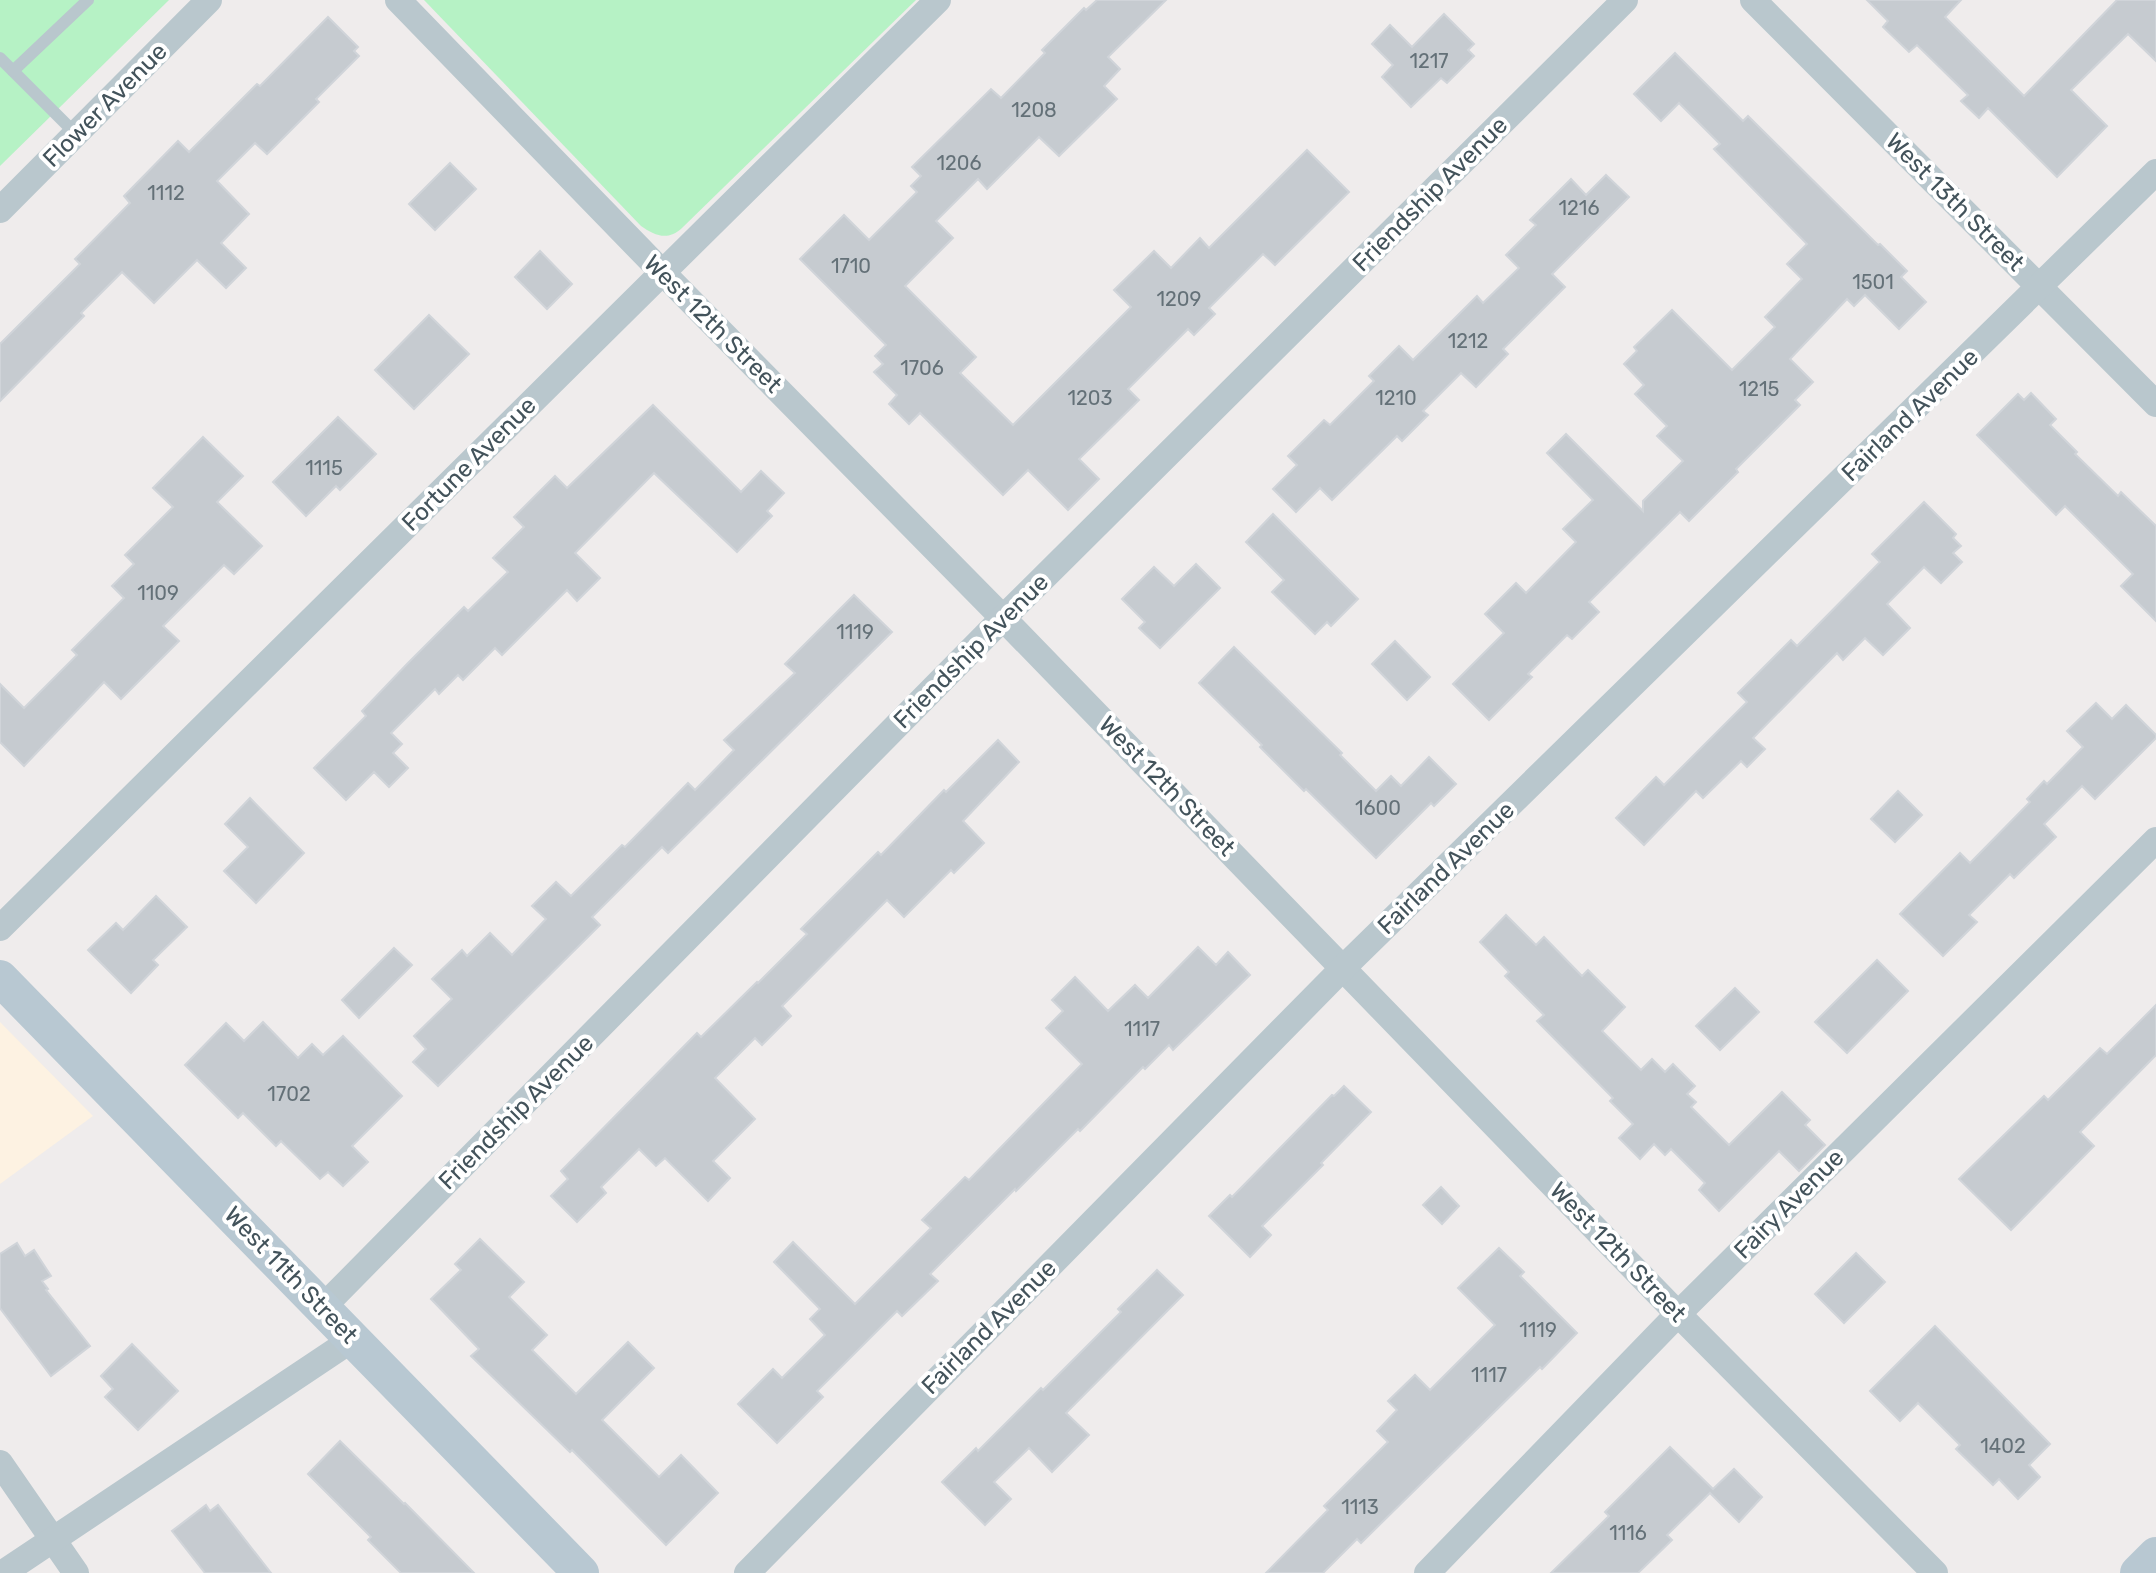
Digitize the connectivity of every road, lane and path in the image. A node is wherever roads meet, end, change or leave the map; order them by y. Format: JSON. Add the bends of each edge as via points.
{"nodes":[{"id":1,"x":88,"y":0,"type":"edge"},
{"id":2,"x":209,"y":0,"type":"edge"},
{"id":3,"x":398,"y":0,"type":"edge"},
{"id":4,"x":938,"y":0,"type":"edge"},
{"id":5,"x":1625,"y":0,"type":"edge"},
{"id":6,"x":1753,"y":0,"type":"edge"},
{"id":7,"x":0,"y":58,"type":"edge"},
{"id":8,"x":13,"y":71,"type":"junction"},
{"id":9,"x":76,"y":134,"type":"junction"},
{"id":10,"x":2156,"y":172,"type":"edge"},
{"id":11,"x":0,"y":210,"type":"edge"},
{"id":12,"x":663,"y":273,"type":"junction"},
{"id":13,"x":2040,"y":287,"type":"junction"},
{"id":14,"x":2156,"y":404,"type":"edge"},
{"id":15,"x":1003,"y":618,"type":"junction"},
{"id":16,"x":2156,"y":840,"type":"edge"},
{"id":17,"x":0,"y":928,"type":"edge"},
{"id":18,"x":1343,"y":968,"type":"junction"},
{"id":19,"x":0,"y":978,"type":"edge"},
{"id":20,"x":322,"y":1308,"type":"junction"},
{"id":21,"x":1678,"y":1314,"type":"junction"},
{"id":22,"x":353,"y":1339,"type":"junction"},
{"id":23,"x":0,"y":1463,"type":"edge"},
{"id":24,"x":51,"y":1539,"type":"junction"},
{"id":25,"x":2156,"y":1555,"type":"edge"},
{"id":26,"x":3,"y":1573,"type":"edge"},
{"id":27,"x":76,"y":1573,"type":"edge"},
{"id":28,"x":581,"y":1573,"type":"edge"},
{"id":29,"x":747,"y":1573,"type":"edge"},
{"id":30,"x":1427,"y":1573,"type":"edge"},
{"id":31,"x":1935,"y":1573,"type":"edge"},
{"id":32,"x":2138,"y":1573,"type":"edge"}],
"edges":[{"from":1,"to":8,"type":"lane"},
{"from":2,"to":9,"type":"street","name":"Flower Avenue"},
{"from":3,"to":12,"type":"street","name":"West 12th Street"},
{"from":4,"to":12,"type":"street","name":"Fortune Avenue"},
{"from":5,"to":15,"type":"street","name":"Friendship Avenue"},
{"from":6,"to":13,"type":"street","name":"West 13th Street"},
{"from":7,"to":8,"type":"lane"},
{"from":8,"to":9,"type":"lane"},
{"from":9,"to":11,"type":"street","name":"Flower Avenue"},
{"from":10,"to":13,"type":"street","name":"Fairland Avenue"},
{"from":12,"to":15,"type":"street","name":"West 12th Street"},
{"from":12,"to":17,"type":"street","name":"Fortune Avenue"},
{"from":13,"to":14,"type":"street","name":"West 13th Street"},
{"from":13,"to":18,"type":"street","name":"Fairland Avenue"},
{"from":15,"to":18,"type":"street","name":"West 12th Street"},
{"from":15,"to":20,"type":"street","name":"Friendship Avenue"},
{"from":16,"to":21,"type":"street","name":"Fairy Avenue"},
{"from":18,"to":21,"type":"street","name":"West 12th Street"},
{"from":18,"to":29,"type":"street","name":"Fairland Avenue"},
{"from":19,"to":20,"type":"main road","name":"West 11th Street"},
{"from":20,"to":22,"type":"main road","name":"West 11th Street"},
{"from":21,"to":30,"type":"street","name":"Fairy Avenue"},
{"from":21,"to":31,"type":"street","name":"West 12th Street"},
{"from":22,"to":24,"type":"street"},
{"from":22,"to":28,"type":"main road","name":"West 11th Street"},
{"from":23,"to":24,"type":"street"},
{"from":24,"to":26,"type":"street"},
{"from":24,"to":27,"type":"street"},
{"from":25,"to":32,"type":"main road"}]}
